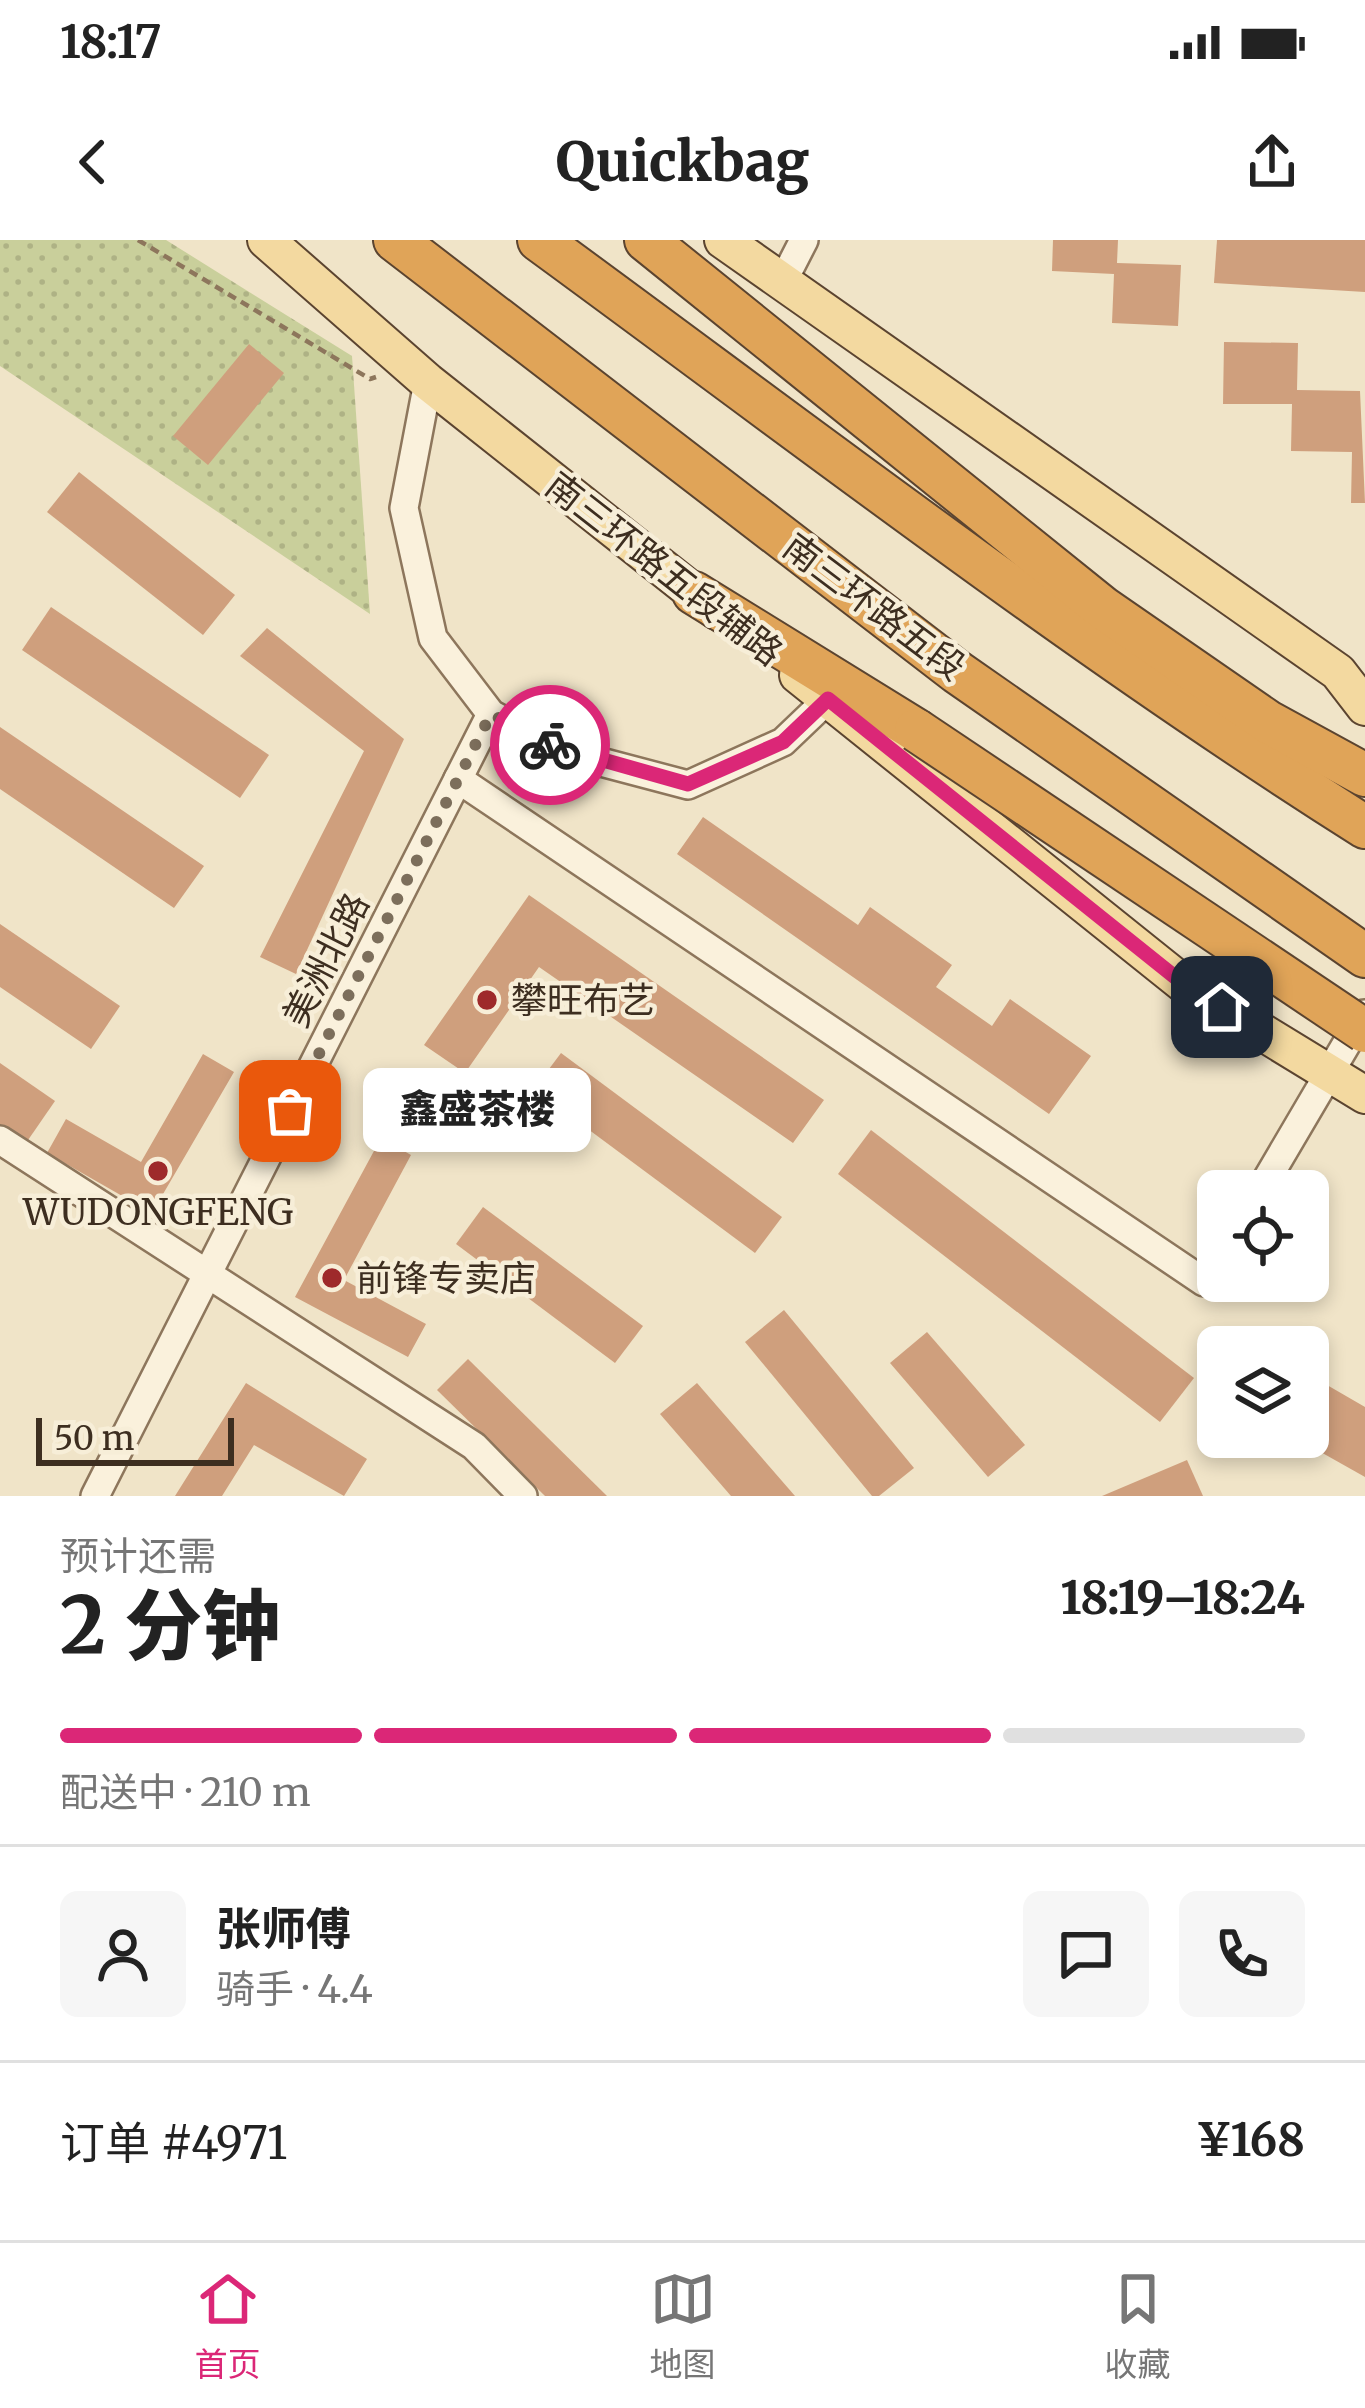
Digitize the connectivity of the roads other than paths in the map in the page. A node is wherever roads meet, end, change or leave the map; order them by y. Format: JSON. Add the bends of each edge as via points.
{"nodes":[{"id":1,"x":266,"y":240,"type":"edge"},
{"id":2,"x":538,"y":240,"type":"edge"},
{"id":3,"x":646,"y":240,"type":"edge"},
{"id":4,"x":723,"y":240,"type":"edge"},
{"id":5,"x":804,"y":240,"type":"edge"},
{"id":6,"x":395,"y":243,"type":"edge"},
{"id":7,"x":782,"y":283,"type":"junction"},
{"id":8,"x":421,"y":376,"type":"junction"},
{"id":9,"x":694,"y":593,"type":"junction"},
{"id":10,"x":828,"y":699,"type":"junction"},
{"id":11,"x":1365,"y":707,"type":"edge"},
{"id":12,"x":491,"y":714,"type":"junction"},
{"id":13,"x":1365,"y":775,"type":"edge"},
{"id":14,"x":458,"y":779,"type":"junction"},
{"id":15,"x":1365,"y":827,"type":"edge"},
{"id":16,"x":1365,"y":956,"type":"edge"},
{"id":17,"x":1365,"y":1012,"type":"edge"},
{"id":18,"x":1365,"y":1031,"type":"edge"},
{"id":19,"x":1331,"y":1073,"type":"junction"},
{"id":20,"x":1365,"y":1095,"type":"edge"},
{"id":21,"x":0,"y":1140,"type":"edge"},
{"id":22,"x":1273,"y":1170,"type":"edge"},
{"id":23,"x":206,"y":1276,"type":"junction"},
{"id":24,"x":1197,"y":1277,"type":"edge"},
{"id":25,"x":95,"y":1496,"type":"edge"},
{"id":26,"x":523,"y":1496,"type":"edge"}],
"edges":[{"from":1,"to":8,"type":"main road","name":"南三环路五段辅路"},
{"from":2,"to":15,"type":"highway","via":[[1007,583]]},
{"from":3,"to":13,"type":"highway","via":[[1103,608],[1268,722]]},
{"from":4,"to":7,"type":"main road"},
{"from":5,"to":7,"type":"street"},
{"from":6,"to":16,"type":"highway","name":"南三环路五段","via":[[957,672]]},
{"from":7,"to":11,"type":"main road","via":[[1338,672]]},
{"from":8,"to":9,"type":"main road","name":"南三环路五段辅路"},
{"from":8,"to":12,"type":"street","via":[[404,508],[433,638]]},
{"from":9,"to":10,"type":"main road","name":"南三环路五段辅路"},
{"from":9,"to":18,"type":"highway","bridge":true,"via":[[916,730]]},
{"from":10,"to":12,"type":"street","via":[[783,742],[688,784],[563,752]]},
{"from":10,"to":19,"type":"main road","name":"南三环路五段辅路","via":[[1185,985]]},
{"from":12,"to":14,"type":"street","name":"美洲北路"},
{"from":14,"to":23,"type":"street","name":"美洲北路"},
{"from":14,"to":24,"type":"street"},
{"from":17,"to":19,"type":"street"},
{"from":19,"to":20,"type":"main road","name":"南三环路五段辅路"},
{"from":19,"to":22,"type":"street"},
{"from":21,"to":23,"type":"street"},
{"from":23,"to":25,"type":"street","name":"美洲北路"},
{"from":23,"to":26,"type":"street","via":[[474,1446]]}]}
